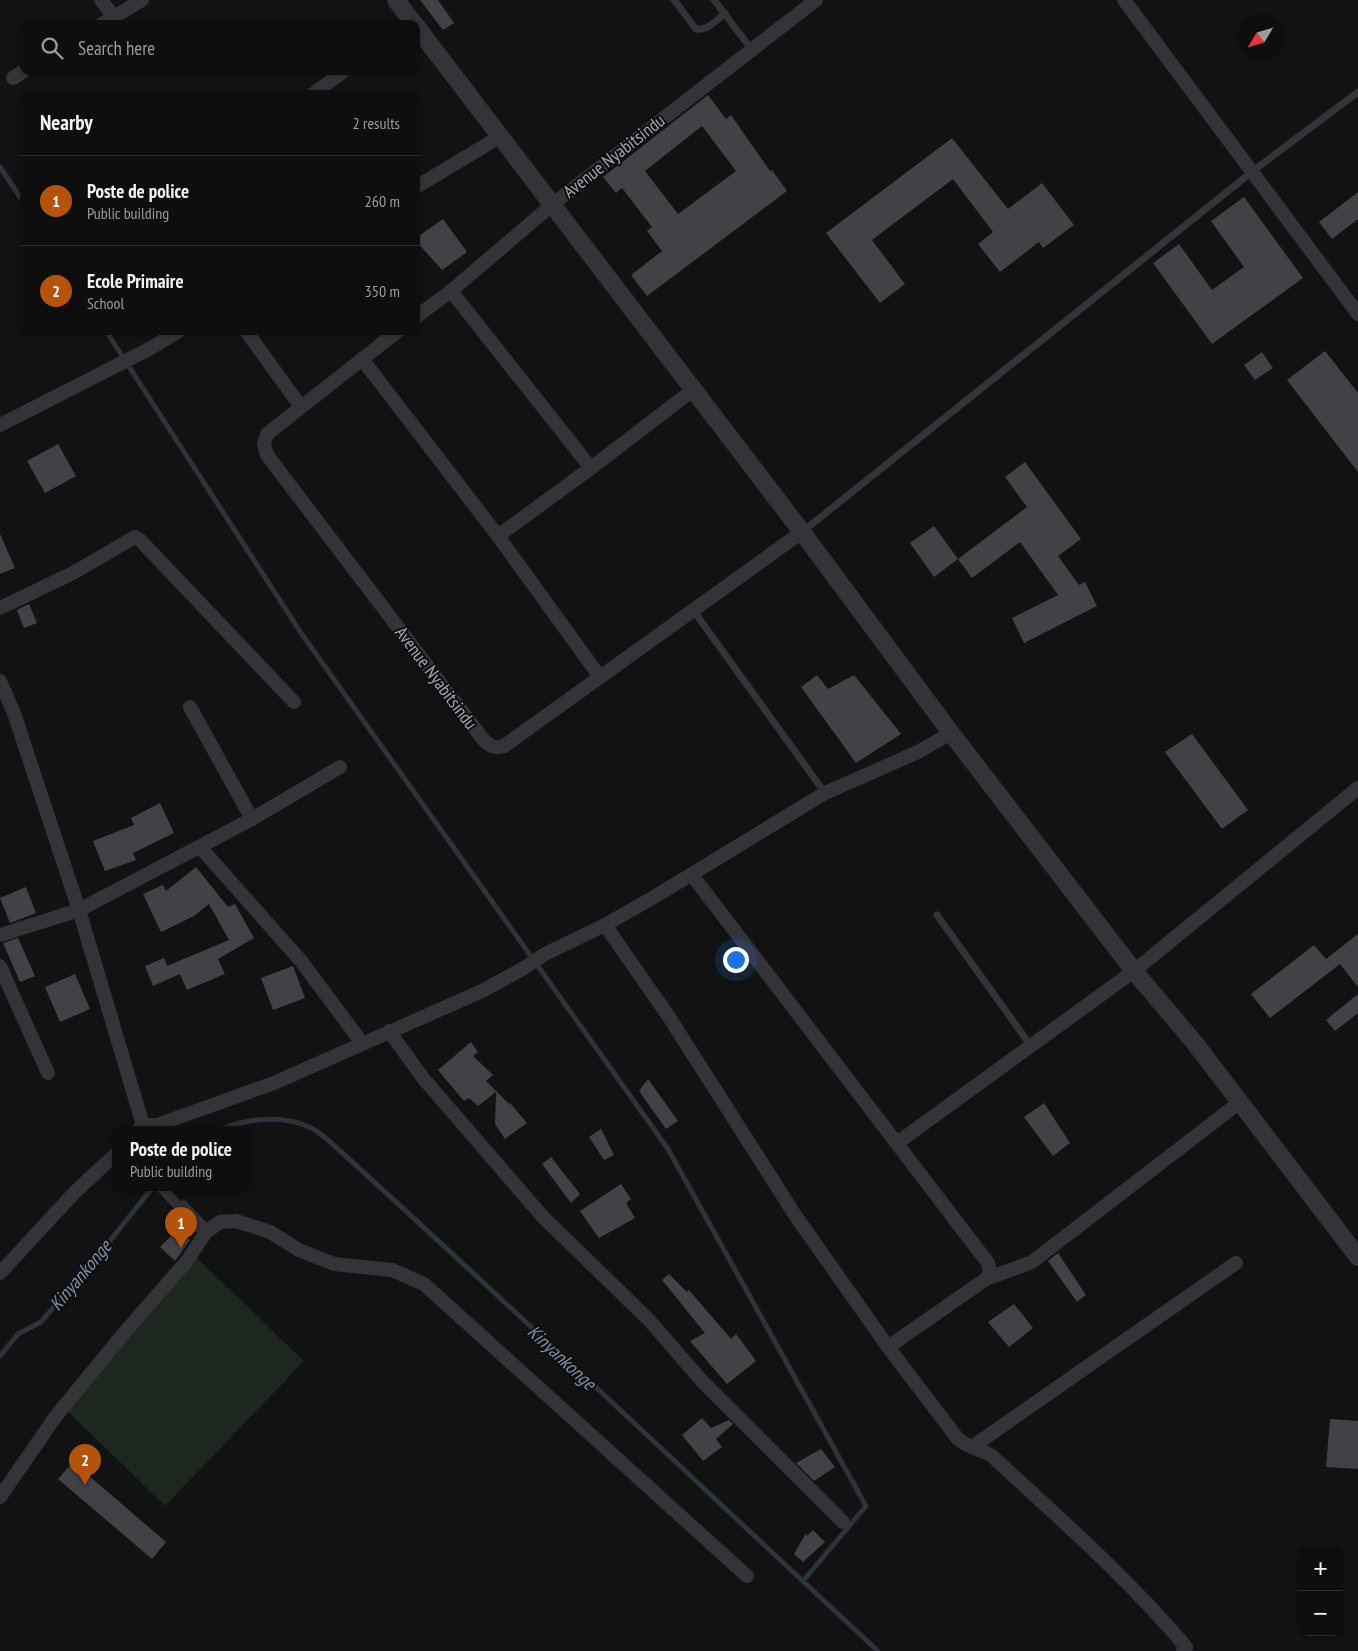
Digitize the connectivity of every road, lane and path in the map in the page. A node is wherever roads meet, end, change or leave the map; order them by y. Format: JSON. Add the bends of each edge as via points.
{"nodes":[{"id":1,"x":101,"y":0,"type":"edge"},
{"id":2,"x":142,"y":0,"type":"edge"},
{"id":3,"x":396,"y":0,"type":"edge"},
{"id":4,"x":674,"y":0,"type":"edge"},
{"id":5,"x":714,"y":0,"type":"edge"},
{"id":6,"x":816,"y":0,"type":"edge"},
{"id":7,"x":1124,"y":0,"type":"edge"},
{"id":8,"x":725,"y":13,"type":"junction"},
{"id":9,"x":108,"y":20,"type":"edge"},
{"id":10,"x":410,"y":20,"type":"edge"},
{"id":11,"x":420,"y":33,"type":"edge"},
{"id":12,"x":752,"y":50,"type":"junction"},
{"id":13,"x":339,"y":75,"type":"edge"},
{"id":14,"x":318,"y":90,"type":"edge"},
{"id":15,"x":1358,"y":92,"type":"edge"},
{"id":16,"x":501,"y":136,"type":"junction"},
{"id":17,"x":1253,"y":171,"type":"junction"},
{"id":18,"x":420,"y":185,"type":"edge"},
{"id":19,"x":552,"y":204,"type":"junction"},
{"id":20,"x":451,"y":291,"type":"junction"},
{"id":21,"x":420,"y":314,"type":"edge"},
{"id":22,"x":1358,"y":314,"type":"edge"},
{"id":23,"x":172,"y":335,"type":"edge"},
{"id":24,"x":249,"y":335,"type":"edge"},
{"id":25,"x":393,"y":335,"type":"edge"},
{"id":26,"x":362,"y":359,"type":"junction"},
{"id":27,"x":693,"y":390,"type":"junction"},
{"id":28,"x":301,"y":407,"type":"junction"},
{"id":29,"x":0,"y":425,"type":"edge"},
{"id":30,"x":591,"y":468,"type":"junction"},
{"id":31,"x":802,"y":532,"type":"junction"},
{"id":32,"x":498,"y":536,"type":"junction"},
{"id":33,"x":0,"y":608,"type":"edge"},
{"id":34,"x":693,"y":610,"type":"junction"},
{"id":35,"x":600,"y":677,"type":"junction"},
{"id":36,"x":0,"y":682,"type":"edge"},
{"id":37,"x":294,"y":702,"type":"dead end"},
{"id":38,"x":190,"y":707,"type":"dead end"},
{"id":39,"x":951,"y":733,"type":"junction"},
{"id":40,"x":340,"y":767,"type":"dead end"},
{"id":41,"x":1358,"y":788,"type":"edge"},
{"id":42,"x":825,"y":793,"type":"junction"},
{"id":43,"x":252,"y":819,"type":"junction"},
{"id":44,"x":200,"y":847,"type":"junction"},
{"id":45,"x":692,"y":875,"type":"junction"},
{"id":46,"x":80,"y":910,"type":"junction"},
{"id":47,"x":937,"y":914,"type":"dead end"},
{"id":48,"x":605,"y":925,"type":"junction"},
{"id":49,"x":0,"y":935,"type":"edge"},
{"id":50,"x":0,"y":966,"type":"edge"},
{"id":51,"x":1134,"y":971,"type":"junction"},
{"id":52,"x":389,"y":1031,"type":"junction"},
{"id":53,"x":362,"y":1043,"type":"junction"},
{"id":54,"x":1031,"y":1046,"type":"junction"},
{"id":55,"x":48,"y":1073,"type":"dead end"},
{"id":56,"x":1240,"y":1102,"type":"junction"},
{"id":57,"x":141,"y":1126,"type":"edge"},
{"id":58,"x":149,"y":1126,"type":"edge"},
{"id":59,"x":897,"y":1143,"type":"junction"},
{"id":60,"x":112,"y":1158,"type":"edge"},
{"id":61,"x":167,"y":1191,"type":"edge"},
{"id":62,"x":206,"y":1232,"type":"junction"},
{"id":63,"x":1358,"y":1257,"type":"edge"},
{"id":64,"x":1236,"y":1263,"type":"dead end"},
{"id":65,"x":0,"y":1273,"type":"edge"},
{"id":66,"x":986,"y":1279,"type":"junction"},
{"id":67,"x":888,"y":1347,"type":"junction"},
{"id":68,"x":972,"y":1447,"type":"junction"},
{"id":69,"x":0,"y":1497,"type":"edge"},
{"id":70,"x":843,"y":1522,"type":"dead end"},
{"id":71,"x":747,"y":1576,"type":"dead end"},
{"id":72,"x":1186,"y":1650,"type":"edge"}],
"edges":[{"from":1,"to":9,"type":"street"},
{"from":2,"to":9,"type":"street"},
{"from":3,"to":10,"type":"street"},
{"from":4,"to":8,"type":"lane","via":[[701,30]]},
{"from":5,"to":8,"type":"lane"},
{"from":6,"to":12,"type":"street","name":"Avenue Nyabitsindu"},
{"from":7,"to":17,"type":"street"},
{"from":8,"to":12,"type":"lane"},
{"from":11,"to":16,"type":"street"},
{"from":12,"to":19,"type":"street","name":"Avenue Nyabitsindu"},
{"from":13,"to":14,"type":"street"},
{"from":15,"to":17,"type":"lane"},
{"from":16,"to":18,"type":"street"},
{"from":16,"to":19,"type":"street"},
{"from":17,"to":22,"type":"street"},
{"from":17,"to":31,"type":"lane"},
{"from":19,"to":20,"type":"street","name":"Avenue Nyabitsindu"},
{"from":19,"to":27,"type":"street"},
{"from":20,"to":21,"type":"street","name":"Avenue Nyabitsindu"},
{"from":20,"to":30,"type":"street"},
{"from":23,"to":29,"type":"street"},
{"from":24,"to":28,"type":"street"},
{"from":25,"to":26,"type":"street","name":"Avenue Nyabitsindu"},
{"from":26,"to":28,"type":"street","name":"Avenue Nyabitsindu"},
{"from":26,"to":32,"type":"street"},
{"from":27,"to":30,"type":"street"},
{"from":27,"to":31,"type":"street"},
{"from":28,"to":35,"type":"street","name":"Avenue Nyabitsindu","via":[[267,434],[264,444],[267,455],[490,746],[504,746]]},
{"from":30,"to":32,"type":"street"},
{"from":31,"to":34,"type":"street","name":"Avenue Nyabitsindu"},
{"from":31,"to":39,"type":"street"},
{"from":32,"to":35,"type":"street"},
{"from":33,"to":37,"type":"street","via":[[73,573],[135,537]]},
{"from":34,"to":35,"type":"street","name":"Avenue Nyabitsindu"},
{"from":34,"to":42,"type":"lane"},
{"from":36,"to":46,"type":"street","via":[[14,713]]},
{"from":38,"to":43,"type":"street"},
{"from":39,"to":42,"type":"street","via":[[918,752]]},
{"from":39,"to":51,"type":"street"},
{"from":40,"to":43,"type":"street"},
{"from":41,"to":51,"type":"street"},
{"from":42,"to":45,"type":"street"},
{"from":43,"to":44,"type":"street"},
{"from":44,"to":46,"type":"street"},
{"from":44,"to":53,"type":"street","via":[[300,961]]},
{"from":45,"to":48,"type":"street"},
{"from":45,"to":59,"type":"street"},
{"from":46,"to":49,"type":"street"},
{"from":46,"to":57,"type":"street"},
{"from":47,"to":54,"type":"lane"},
{"from":48,"to":52,"type":"street","via":[[545,954],[482,991]]},
{"from":48,"to":67,"type":"street","via":[[670,1017],[795,1215]]},
{"from":50,"to":55,"type":"street"},
{"from":51,"to":54,"type":"street"},
{"from":51,"to":56,"type":"street"},
{"from":52,"to":53,"type":"street"},
{"from":52,"to":70,"type":"street","via":[[423,1078],[543,1217],[649,1320],[701,1380]]},
{"from":53,"to":58,"type":"street","via":[[265,1086]]},
{"from":54,"to":59,"type":"street"},
{"from":56,"to":63,"type":"street"},
{"from":56,"to":66,"type":"street","via":[[1032,1262]]},
{"from":59,"to":66,"type":"street","via":[[988,1263],[990,1272]]},
{"from":60,"to":65,"type":"street"},
{"from":61,"to":62,"type":"street"},
{"from":62,"to":69,"type":"street","via":[[187,1261],[56,1416]]},
{"from":62,"to":71,"type":"street","via":[[220,1222],[236,1221],[270,1232],[298,1250],[334,1264],[392,1270],[424,1284]]},
{"from":64,"to":68,"type":"street"},
{"from":66,"to":67,"type":"street"},
{"from":67,"to":68,"type":"street","via":[[958,1439]]},
{"from":68,"to":72,"type":"street","via":[[992,1456],[1070,1528],[1170,1628]]}]}
